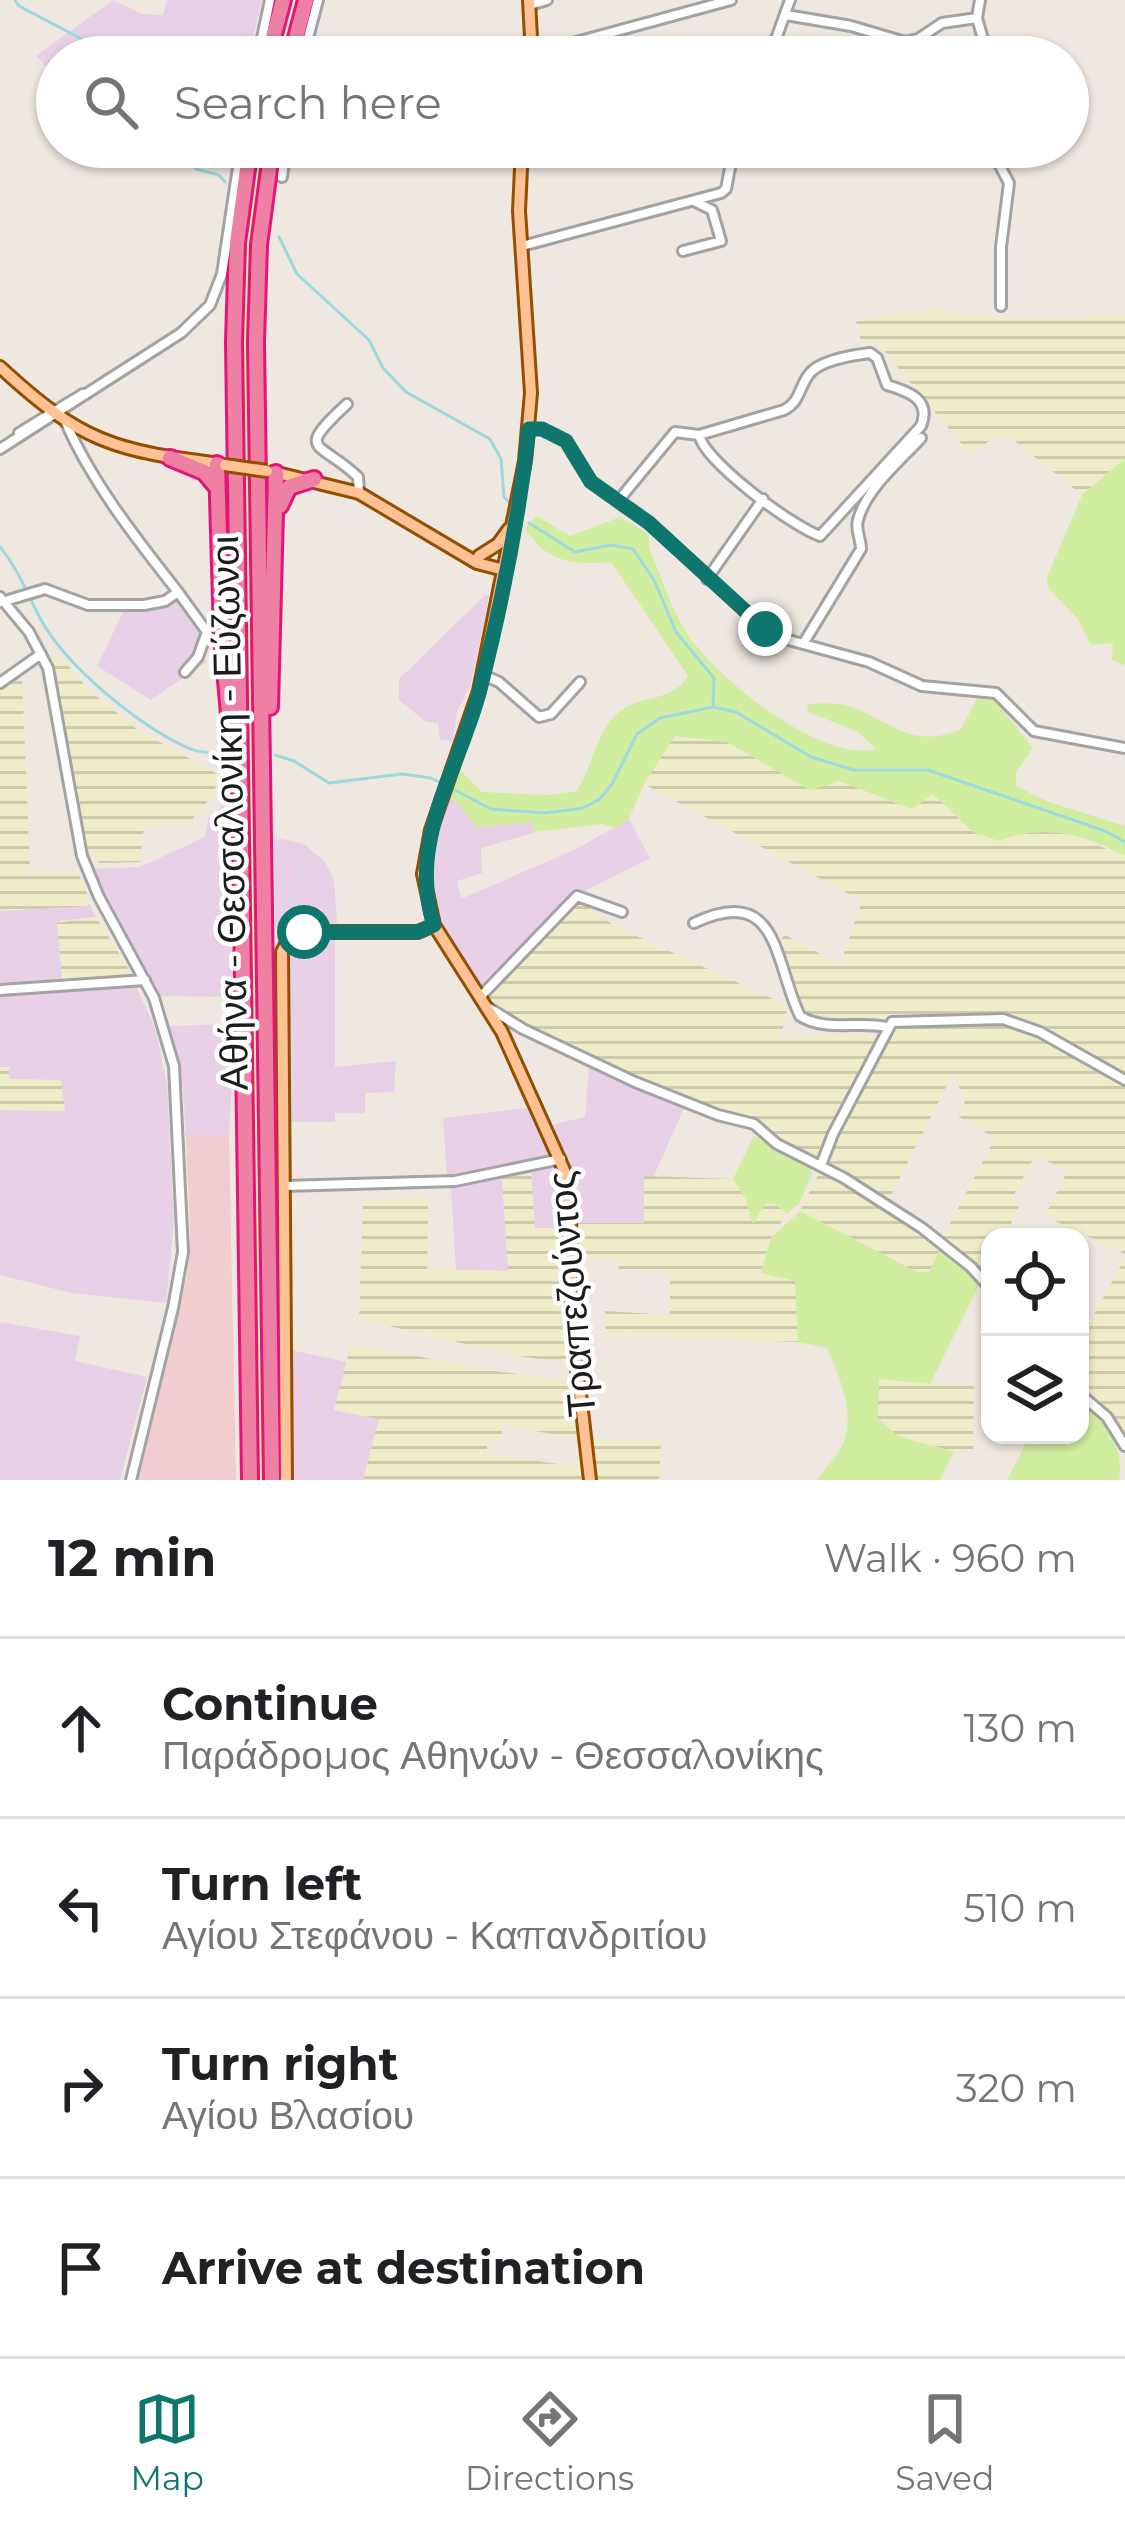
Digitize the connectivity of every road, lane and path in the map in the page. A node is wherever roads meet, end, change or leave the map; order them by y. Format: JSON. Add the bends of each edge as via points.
{"nodes":[{"id":1,"x":270,"y":0,"type":"edge"},
{"id":2,"x":283,"y":0,"type":"edge"},
{"id":3,"x":306,"y":0,"type":"edge"},
{"id":4,"x":318,"y":0,"type":"edge"},
{"id":5,"x":547,"y":0,"type":"edge"},
{"id":6,"x":730,"y":0,"type":"edge"},
{"id":7,"x":790,"y":0,"type":"edge"},
{"id":8,"x":980,"y":0,"type":"edge"},
{"id":9,"x":529,"y":3,"type":"edge"},
{"id":10,"x":786,"y":15,"type":"junction"},
{"id":11,"x":977,"y":17,"type":"junction"},
{"id":12,"x":262,"y":36,"type":"edge"},
{"id":13,"x":274,"y":36,"type":"edge"},
{"id":14,"x":297,"y":36,"type":"edge"},
{"id":15,"x":309,"y":36,"type":"edge"},
{"id":16,"x":531,"y":36,"type":"edge"},
{"id":17,"x":603,"y":36,"type":"edge"},
{"id":18,"x":777,"y":36,"type":"edge"},
{"id":19,"x":885,"y":36,"type":"edge"},
{"id":20,"x":923,"y":36,"type":"edge"},
{"id":21,"x":982,"y":36,"type":"edge"},
{"id":22,"x":238,"y":168,"type":"edge"},
{"id":23,"x":247,"y":168,"type":"edge"},
{"id":24,"x":270,"y":168,"type":"edge"},
{"id":25,"x":283,"y":168,"type":"edge"},
{"id":26,"x":522,"y":168,"type":"edge"},
{"id":27,"x":729,"y":168,"type":"edge"},
{"id":28,"x":1001,"y":168,"type":"edge"},
{"id":29,"x":282,"y":177,"type":"dead end"},
{"id":30,"x":692,"y":200,"type":"junction"},
{"id":31,"x":521,"y":246,"type":"junction"},
{"id":32,"x":683,"y":251,"type":"dead end"},
{"id":33,"x":1001,"y":306,"type":"dead end"},
{"id":34,"x":261,"y":326,"type":"dead end"},
{"id":35,"x":256,"y":342,"type":"junction"},
{"id":36,"x":0,"y":367,"type":"edge"},
{"id":37,"x":347,"y":404,"type":"dead end"},
{"id":38,"x":58,"y":416,"type":"junction"},
{"id":39,"x":529,"y":429,"type":"junction"},
{"id":40,"x":699,"y":435,"type":"junction"},
{"id":41,"x":921,"y":438,"type":"dead end"},
{"id":42,"x":0,"y":448,"type":"edge"},
{"id":43,"x":170,"y":458,"type":"junction"},
{"id":44,"x":221,"y":464,"type":"junction"},
{"id":45,"x":271,"y":472,"type":"junction"},
{"id":46,"x":314,"y":479,"type":"junction"},
{"id":47,"x":215,"y":488,"type":"junction"},
{"id":48,"x":359,"y":493,"type":"junction"},
{"id":49,"x":763,"y":499,"type":"junction"},
{"id":50,"x":618,"y":501,"type":"junction"},
{"id":51,"x":514,"y":521,"type":"junction"},
{"id":52,"x":276,"y":522,"type":"junction"},
{"id":53,"x":464,"y":555,"type":"junction"},
{"id":54,"x":479,"y":556,"type":"junction"},
{"id":55,"x":505,"y":566,"type":"junction"},
{"id":56,"x":707,"y":580,"type":"junction"},
{"id":57,"x":178,"y":592,"type":"junction"},
{"id":58,"x":2,"y":600,"type":"edge"},
{"id":59,"x":803,"y":644,"type":"junction"},
{"id":60,"x":41,"y":654,"type":"junction"},
{"id":61,"x":185,"y":672,"type":"dead end"},
{"id":62,"x":483,"y":675,"type":"junction"},
{"id":63,"x":580,"y":682,"type":"dead end"},
{"id":64,"x":0,"y":683,"type":"edge"},
{"id":65,"x":1125,"y":748,"type":"edge"},
{"id":66,"x":241,"y":831,"type":"junction"},
{"id":67,"x":263,"y":832,"type":"junction"},
{"id":68,"x":622,"y":912,"type":"dead end"},
{"id":69,"x":694,"y":923,"type":"dead end"},
{"id":70,"x":434,"y":925,"type":"junction"},
{"id":71,"x":146,"y":980,"type":"junction"},
{"id":72,"x":0,"y":990,"type":"edge"},
{"id":73,"x":481,"y":995,"type":"junction"},
{"id":74,"x":489,"y":1008,"type":"junction"},
{"id":75,"x":887,"y":1027,"type":"junction"},
{"id":76,"x":1125,"y":1080,"type":"edge"},
{"id":77,"x":561,"y":1159,"type":"junction"},
{"id":78,"x":821,"y":1165,"type":"junction"},
{"id":79,"x":284,"y":1186,"type":"junction"},
{"id":80,"x":981,"y":1278,"type":"edge"},
{"id":81,"x":1089,"y":1402,"type":"edge"},
{"id":82,"x":1125,"y":1446,"type":"edge"},
{"id":83,"x":131,"y":1480,"type":"edge"},
{"id":84,"x":250,"y":1480,"type":"edge"},
{"id":85,"x":272,"y":1480,"type":"edge"},
{"id":86,"x":286,"y":1480,"type":"edge"},
{"id":87,"x":590,"y":1480,"type":"edge"}],
"edges":[{"from":1,"to":12,"type":"street"},
{"from":2,"to":13,"type":"highway"},
{"from":3,"to":14,"type":"highway"},
{"from":4,"to":15,"type":"street"},
{"from":5,"to":9,"type":"street"},
{"from":6,"to":17,"type":"street"},
{"from":7,"to":10,"type":"street"},
{"from":8,"to":11,"type":"street"},
{"from":9,"to":16,"type":"main road"},
{"from":10,"to":18,"type":"street"},
{"from":10,"to":19,"type":"street"},
{"from":11,"to":20,"type":"street","via":[[932,26]]},
{"from":11,"to":21,"type":"street"},
{"from":22,"to":38,"type":"street","via":[[210,305]]},
{"from":23,"to":66,"type":"highway","name":"Αθήνα - Θεσσαλονίκη - Εύζωνοι","via":[[232,376]]},
{"from":24,"to":35,"type":"highway","name":"Αθήνα - Θεσσαλονίκη - Εύζωνοι"},
{"from":25,"to":29,"type":"street"},
{"from":26,"to":31,"type":"main road"},
{"from":27,"to":30,"type":"street","via":[[724,191]]},
{"from":28,"to":33,"type":"street","via":[[1009,183]]},
{"from":30,"to":31,"type":"street"},
{"from":30,"to":32,"type":"street","via":[[712,210],[721,241]]},
{"from":31,"to":39,"type":"main road"},
{"from":34,"to":35,"type":"highway"},
{"from":35,"to":67,"type":"highway","name":"Αθήνα - Θεσσαλονίκη - Εύζωνοι"},
{"from":36,"to":38,"type":"main road"},
{"from":37,"to":48,"type":"street","via":[[316,442],[358,477]]},
{"from":38,"to":42,"type":"street"},
{"from":38,"to":43,"type":"main road","via":[[110,445]]},
{"from":38,"to":57,"type":"street"},
{"from":39,"to":50,"type":"street","via":[[566,441],[591,482]]},
{"from":39,"to":51,"type":"main road"},
{"from":40,"to":49,"type":"street","via":[[706,451]]},
{"from":40,"to":49,"type":"street","via":[[794,405],[811,371],[866,353],[877,358],[887,385],[923,405],[921,426],[824,533],[814,535]]},
{"from":40,"to":50,"type":"street","via":[[675,432]]},
{"from":41,"to":59,"type":"street","via":[[860,514],[861,549]]},
{"from":43,"to":44,"type":"main road"},
{"from":43,"to":47,"type":"highway","via":[[205,472]]},
{"from":44,"to":45,"type":"main road","bridge":true},
{"from":44,"to":47,"type":"highway"},
{"from":45,"to":46,"type":"main road"},
{"from":45,"to":52,"type":"highway"},
{"from":46,"to":48,"type":"main road"},
{"from":46,"to":52,"type":"highway","via":[[286,491]]},
{"from":47,"to":66,"type":"highway"},
{"from":48,"to":53,"type":"main road"},
{"from":49,"to":56,"type":"street"},
{"from":50,"to":56,"type":"street"},
{"from":51,"to":54,"type":"main road"},
{"from":51,"to":55,"type":"main road"},
{"from":52,"to":67,"type":"highway"},
{"from":53,"to":54,"type":"main road"},
{"from":53,"to":55,"type":"main road"},
{"from":54,"to":55,"type":"main road"},
{"from":55,"to":62,"type":"main road"},
{"from":56,"to":59,"type":"street","via":[[765,629]]},
{"from":57,"to":58,"type":"street","via":[[158,604],[88,605],[45,589]]},
{"from":57,"to":61,"type":"street","via":[[207,632]]},
{"from":58,"to":60,"type":"street"},
{"from":59,"to":65,"type":"street","via":[[922,686],[996,693],[1034,731]]},
{"from":60,"to":64,"type":"street"},
{"from":60,"to":71,"type":"street","via":[[82,856]]},
{"from":62,"to":63,"type":"street","via":[[539,717]]},
{"from":62,"to":70,"type":"main road","via":[[426,848]]},
{"from":66,"to":84,"type":"highway","name":"Αθήνα - Θεσσαλονίκη - Εύζωνοι"},
{"from":67,"to":85,"type":"highway","name":"Αθήνα - Θεσσαλονίκη - Εύζωνοι"},
{"from":68,"to":73,"type":"street","via":[[577,896]]},
{"from":69,"to":75,"type":"street","via":[[731,910],[750,914],[777,942],[800,1016]]},
{"from":70,"to":73,"type":"main road","name":"Τραπεζούντος"},
{"from":70,"to":79,"type":"main road","via":[[418,932],[309,932],[286,942]]},
{"from":71,"to":72,"type":"street"},
{"from":71,"to":83,"type":"street","via":[[174,1066],[184,1220],[180,1275]]},
{"from":73,"to":74,"type":"main road","name":"Τραπεζούντος"},
{"from":74,"to":77,"type":"main road","name":"Τραπεζούντος"},
{"from":74,"to":78,"type":"street","via":[[634,1082],[754,1124]]},
{"from":75,"to":76,"type":"street","via":[[900,1020],[1003,1019]]},
{"from":75,"to":78,"type":"street"},
{"from":77,"to":79,"type":"street","via":[[455,1181]]},
{"from":77,"to":87,"type":"main road","name":"Τραπεζούντος"},
{"from":78,"to":80,"type":"street","via":[[922,1228]]},
{"from":79,"to":86,"type":"main road"},
{"from":81,"to":82,"type":"street"}]}
